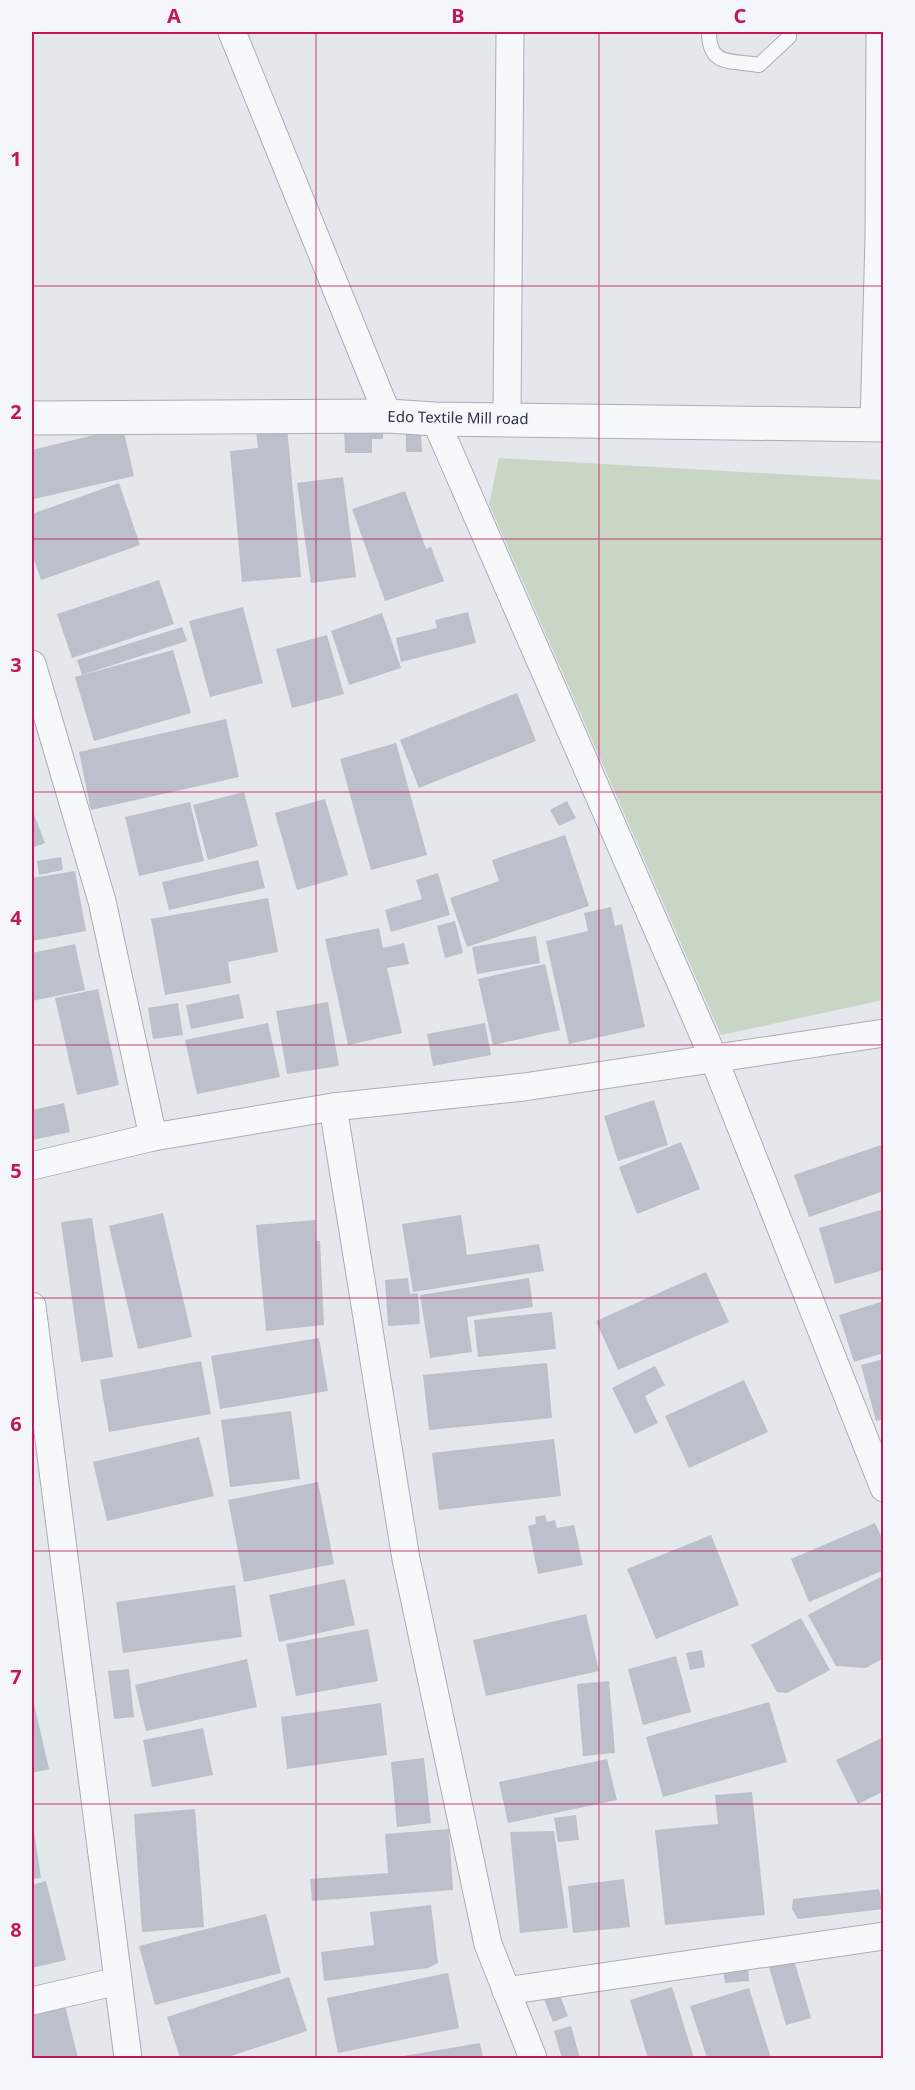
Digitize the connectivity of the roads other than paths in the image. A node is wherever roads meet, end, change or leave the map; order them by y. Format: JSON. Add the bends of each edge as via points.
{"nodes":[{"id":1,"x":232,"y":32,"type":"edge"},
{"id":2,"x":510,"y":32,"type":"edge"},
{"id":3,"x":709,"y":32,"type":"edge"},
{"id":4,"x":789,"y":32,"type":"edge"},
{"id":5,"x":880,"y":32,"type":"edge"},
{"id":6,"x":881,"y":237,"type":"edge"},
{"id":7,"x":388,"y":416,"type":"junction"},
{"id":8,"x":32,"y":418,"type":"edge"},
{"id":9,"x":507,"y":418,"type":"junction"},
{"id":10,"x":435,"y":419,"type":"junction"},
{"id":11,"x":879,"y":425,"type":"edge"},
{"id":12,"x":32,"y":664,"type":"edge"},
{"id":13,"x":884,"y":1033,"type":"edge"},
{"id":14,"x":714,"y":1059,"type":"junction"},
{"id":15,"x":333,"y":1107,"type":"junction"},
{"id":16,"x":153,"y":1137,"type":"junction"},
{"id":17,"x":32,"y":1166,"type":"edge"},
{"id":18,"x":32,"y":1306,"type":"edge"},
{"id":19,"x":884,"y":1488,"type":"edge"},
{"id":20,"x":884,"y":1936,"type":"edge"},
{"id":21,"x":118,"y":1981,"type":"junction"},
{"id":22,"x":506,"y":1991,"type":"junction"},
{"id":23,"x":32,"y":2001,"type":"edge"},
{"id":24,"x":128,"y":2058,"type":"edge"},
{"id":25,"x":533,"y":2058,"type":"edge"}],
"edges":[{"from":1,"to":7,"type":"street"},
{"from":2,"to":9,"type":"street"},
{"from":3,"to":4,"type":"lane","via":[[711,52],[716,58],[759,64],[781,46]]},
{"from":5,"to":6,"type":"street"},
{"from":6,"to":11,"type":"street"},
{"from":7,"to":8,"type":"street","name":"Edo Textile Mill road"},
{"from":7,"to":10,"type":"street","name":"Edo Textile Mill road"},
{"from":9,"to":10,"type":"street","name":"Edo Textile Mill road"},
{"from":9,"to":11,"type":"street","name":"Edo Textile Mill road"},
{"from":10,"to":14,"type":"street"},
{"from":12,"to":16,"type":"street","via":[[102,901]]},
{"from":13,"to":14,"type":"street"},
{"from":14,"to":15,"type":"street","via":[[524,1087]]},
{"from":14,"to":19,"type":"street"},
{"from":15,"to":16,"type":"street"},
{"from":15,"to":22,"type":"street","via":[[406,1559],[488,1944]]},
{"from":16,"to":17,"type":"street"},
{"from":18,"to":21,"type":"street"},
{"from":20,"to":22,"type":"street"},
{"from":21,"to":23,"type":"street"},
{"from":21,"to":24,"type":"street"},
{"from":22,"to":25,"type":"street"}]}
